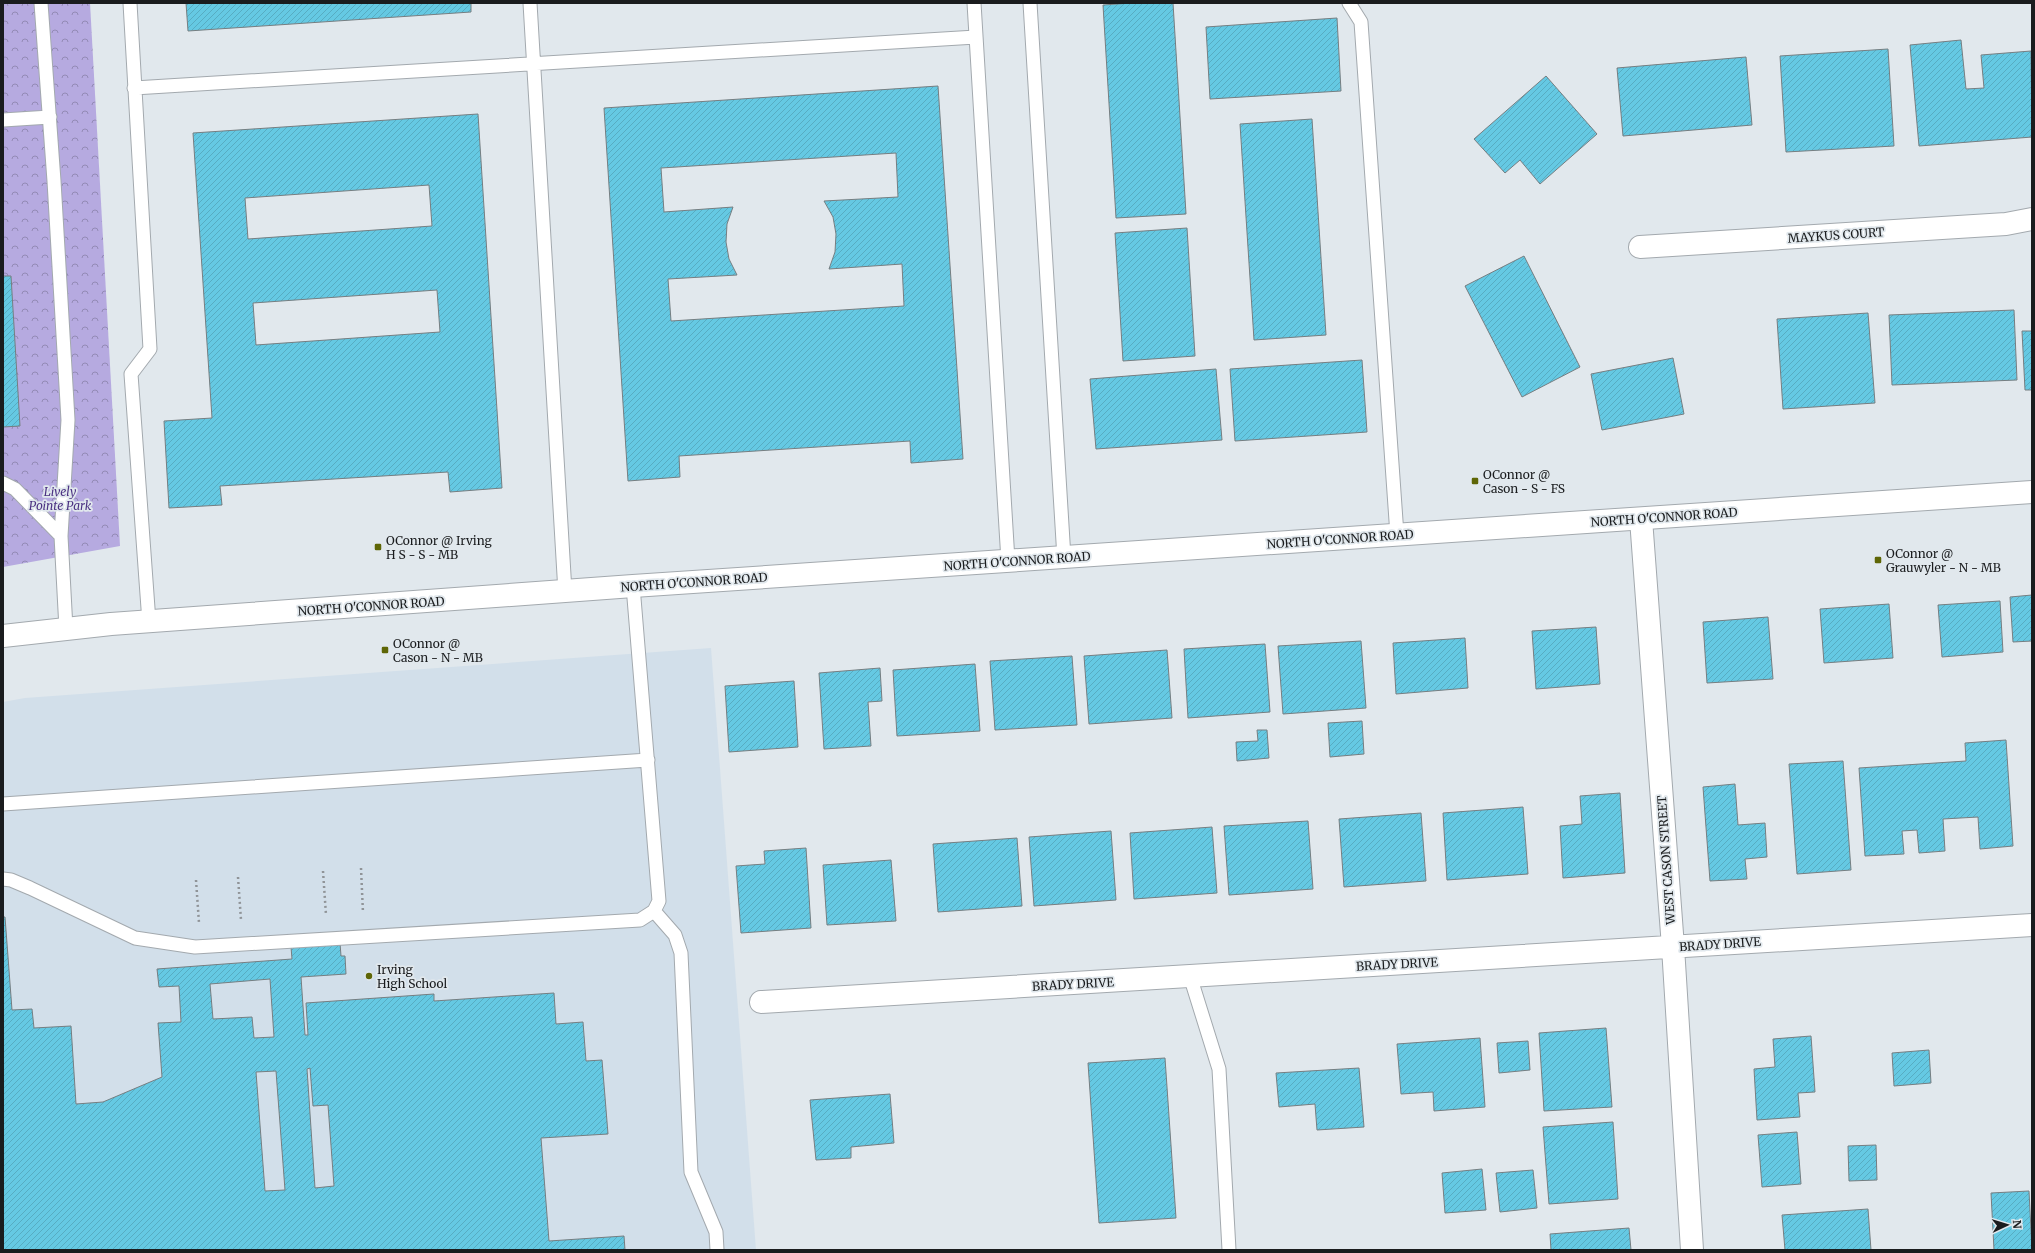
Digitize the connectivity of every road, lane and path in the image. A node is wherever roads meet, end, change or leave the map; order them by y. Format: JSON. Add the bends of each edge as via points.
{"nodes":[{"id":1,"x":41,"y":3,"type":"edge"},
{"id":2,"x":130,"y":3,"type":"edge"},
{"id":3,"x":530,"y":3,"type":"edge"},
{"id":4,"x":974,"y":3,"type":"edge"},
{"id":5,"x":1030,"y":3,"type":"edge"},
{"id":6,"x":1349,"y":3,"type":"edge"},
{"id":7,"x":976,"y":37,"type":"junction"},
{"id":8,"x":533,"y":64,"type":"junction"},
{"id":9,"x":134,"y":88,"type":"junction"},
{"id":10,"x":50,"y":117,"type":"junction"},
{"id":11,"x":3,"y":120,"type":"edge"},
{"id":12,"x":2032,"y":219,"type":"edge"},
{"id":13,"x":1640,"y":247,"type":"dead end"},
{"id":14,"x":3,"y":483,"type":"edge"},
{"id":15,"x":2032,"y":492,"type":"edge"},
{"id":16,"x":1641,"y":519,"type":"junction"},
{"id":17,"x":1396,"y":535,"type":"junction"},
{"id":18,"x":62,"y":536,"type":"junction"},
{"id":19,"x":1064,"y":558,"type":"junction"},
{"id":20,"x":1008,"y":562,"type":"junction"},
{"id":21,"x":633,"y":586,"type":"junction"},
{"id":22,"x":565,"y":592,"type":"junction"},
{"id":23,"x":149,"y":622,"type":"junction"},
{"id":24,"x":66,"y":629,"type":"junction"},
{"id":25,"x":3,"y":636,"type":"edge"},
{"id":26,"x":648,"y":760,"type":"junction"},
{"id":27,"x":3,"y":804,"type":"edge"},
{"id":28,"x":361,"y":868,"type":"dead end"},
{"id":29,"x":323,"y":871,"type":"dead end"},
{"id":30,"x":238,"y":877,"type":"dead end"},
{"id":31,"x":3,"y":879,"type":"edge"},
{"id":32,"x":196,"y":880,"type":"dead end"},
{"id":33,"x":654,"y":911,"type":"junction"},
{"id":34,"x":357,"y":913,"type":"dead end"},
{"id":35,"x":326,"y":915,"type":"junction"},
{"id":36,"x":333,"y":915,"type":"dead end"},
{"id":37,"x":318,"y":916,"type":"dead end"},
{"id":38,"x":248,"y":920,"type":"dead end"},
{"id":39,"x":234,"y":921,"type":"dead end"},
{"id":40,"x":241,"y":921,"type":"junction"},
{"id":41,"x":195,"y":923,"type":"dead end"},
{"id":42,"x":200,"y":923,"type":"junction"},
{"id":43,"x":206,"y":923,"type":"dead end"},
{"id":44,"x":2032,"y":926,"type":"edge"},
{"id":45,"x":1673,"y":947,"type":"junction"},
{"id":46,"x":1190,"y":976,"type":"junction"},
{"id":47,"x":761,"y":1002,"type":"dead end"},
{"id":48,"x":717,"y":1250,"type":"edge"},
{"id":49,"x":1229,"y":1250,"type":"edge"},
{"id":50,"x":1692,"y":1250,"type":"edge"}],
"edges":[{"from":1,"to":10,"type":"lane"},
{"from":2,"to":9,"type":"lane"},
{"from":3,"to":8,"type":"lane"},
{"from":4,"to":7,"type":"lane"},
{"from":5,"to":19,"type":"lane"},
{"from":6,"to":17,"type":"lane","via":[[1361,22]]},
{"from":7,"to":8,"type":"lane"},
{"from":7,"to":20,"type":"lane"},
{"from":8,"to":9,"type":"lane"},
{"from":8,"to":22,"type":"lane"},
{"from":9,"to":23,"type":"lane","via":[[150,349],[131,374]]},
{"from":10,"to":11,"type":"lane"},
{"from":10,"to":18,"type":"lane","via":[[68,420]]},
{"from":12,"to":13,"type":"street","name":"MAYKUS COURT","via":[[2006,224]]},
{"from":14,"to":18,"type":"lane","via":[[15,489]]},
{"from":15,"to":16,"type":"street","name":"NORTH O'CONNOR ROAD"},
{"from":16,"to":17,"type":"street","name":"NORTH O'CONNOR ROAD"},
{"from":16,"to":45,"type":"street","name":"WEST CASON STREET"},
{"from":17,"to":19,"type":"street","name":"NORTH O'CONNOR ROAD"},
{"from":18,"to":24,"type":"lane"},
{"from":19,"to":20,"type":"street","name":"NORTH O'CONNOR ROAD"},
{"from":20,"to":21,"type":"street","name":"NORTH O'CONNOR ROAD"},
{"from":21,"to":22,"type":"street","name":"NORTH O'CONNOR ROAD"},
{"from":21,"to":26,"type":"lane"},
{"from":22,"to":23,"type":"street","name":"NORTH O'CONNOR ROAD"},
{"from":23,"to":24,"type":"street","name":"NORTH O'CONNOR ROAD"},
{"from":24,"to":25,"type":"street","name":"NORTH O'CONNOR ROAD"},
{"from":26,"to":27,"type":"lane"},
{"from":26,"to":33,"type":"lane","via":[[659,902]]},
{"from":28,"to":34,"type":"path","via":[[364,912]]},
{"from":29,"to":35,"type":"path"},
{"from":30,"to":40,"type":"path"},
{"from":31,"to":33,"type":"lane","via":[[30,888],[135,938],[195,947],[640,920]]},
{"from":32,"to":42,"type":"path"},
{"from":33,"to":48,"type":"lane","via":[[675,935],[681,953],[691,1172],[716,1232]]},
{"from":35,"to":36,"type":"path"},
{"from":35,"to":37,"type":"path"},
{"from":38,"to":40,"type":"path"},
{"from":39,"to":40,"type":"path"},
{"from":41,"to":42,"type":"path"},
{"from":42,"to":43,"type":"path"},
{"from":44,"to":45,"type":"street","name":"BRADY DRIVE"},
{"from":45,"to":46,"type":"street","name":"BRADY DRIVE"},
{"from":45,"to":50,"type":"street","name":"WEST CASON STREET"},
{"from":46,"to":47,"type":"street","name":"BRADY DRIVE"},
{"from":46,"to":49,"type":"lane","via":[[1218,1069]]}]}
